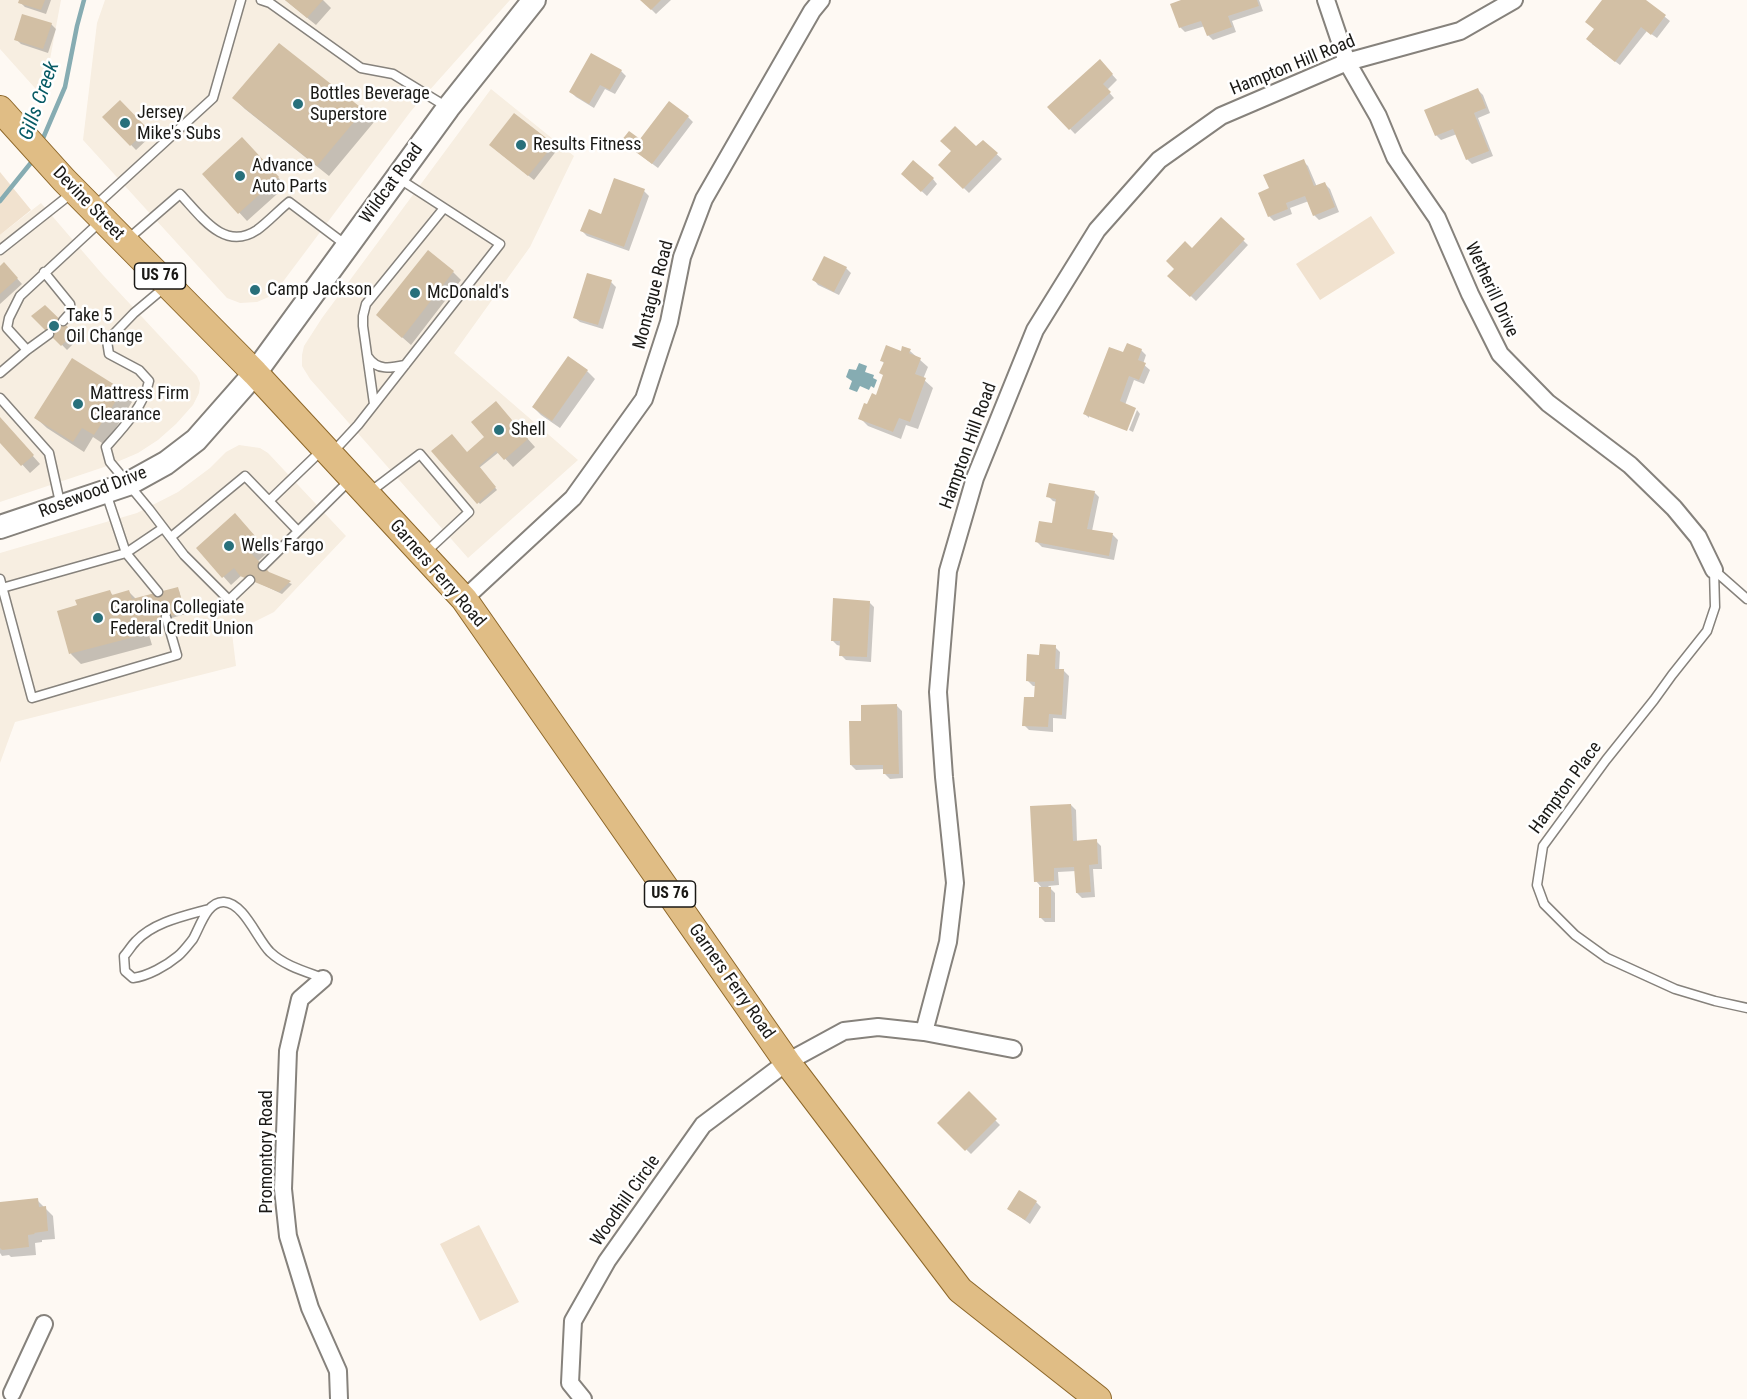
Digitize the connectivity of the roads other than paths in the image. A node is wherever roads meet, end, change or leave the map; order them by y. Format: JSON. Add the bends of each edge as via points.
{"nodes":[{"id":1,"x":241,"y":0,"type":"edge"},
{"id":2,"x":261,"y":0,"type":"edge"},
{"id":3,"x":534,"y":0,"type":"edge"},
{"id":4,"x":821,"y":0,"type":"edge"},
{"id":5,"x":1326,"y":0,"type":"edge"},
{"id":6,"x":1514,"y":0,"type":"edge"},
{"id":7,"x":1347,"y":62,"type":"junction"},
{"id":8,"x":447,"y":108,"type":"junction"},
{"id":9,"x":7,"y":117,"type":"edge"},
{"id":10,"x":397,"y":177,"type":"junction"},
{"id":11,"x":83,"y":199,"type":"junction"},
{"id":12,"x":444,"y":208,"type":"junction"},
{"id":13,"x":125,"y":241,"type":"junction"},
{"id":14,"x":347,"y":246,"type":"junction"},
{"id":15,"x":0,"y":250,"type":"edge"},
{"id":16,"x":45,"y":272,"type":"junction"},
{"id":17,"x":168,"y":285,"type":"junction"},
{"id":18,"x":63,"y":321,"type":"dead end"},
{"id":19,"x":49,"y":334,"type":"dead end"},
{"id":20,"x":27,"y":350,"type":"junction"},
{"id":21,"x":368,"y":357,"type":"junction"},
{"id":22,"x":405,"y":365,"type":"junction"},
{"id":23,"x":0,"y":373,"type":"edge"},
{"id":24,"x":255,"y":373,"type":"junction"},
{"id":25,"x":0,"y":398,"type":"edge"},
{"id":26,"x":374,"y":404,"type":"junction"},
{"id":27,"x":327,"y":451,"type":"junction"},
{"id":28,"x":128,"y":484,"type":"junction"},
{"id":29,"x":360,"y":486,"type":"junction"},
{"id":30,"x":105,"y":492,"type":"junction"},
{"id":31,"x":269,"y":501,"type":"junction"},
{"id":32,"x":61,"y":507,"type":"junction"},
{"id":33,"x":0,"y":526,"type":"edge"},
{"id":34,"x":163,"y":528,"type":"junction"},
{"id":35,"x":298,"y":531,"type":"junction"},
{"id":36,"x":171,"y":537,"type":"junction"},
{"id":37,"x":126,"y":554,"type":"junction"},
{"id":38,"x":423,"y":554,"type":"junction"},
{"id":39,"x":263,"y":566,"type":"dead end"},
{"id":40,"x":1714,"y":570,"type":"junction"},
{"id":41,"x":250,"y":580,"type":"dead end"},
{"id":42,"x":1,"y":583,"type":"edge"},
{"id":43,"x":158,"y":592,"type":"dead end"},
{"id":44,"x":464,"y":599,"type":"junction"},
{"id":45,"x":1747,"y":599,"type":"edge"},
{"id":46,"x":166,"y":617,"type":"dead end"},
{"id":47,"x":209,"y":909,"type":"junction"},
{"id":48,"x":323,"y":979,"type":"joint"},
{"id":49,"x":1747,"y":1008,"type":"edge"},
{"id":50,"x":924,"y":1032,"type":"junction"},
{"id":51,"x":1013,"y":1049,"type":"dead end"},
{"id":52,"x":787,"y":1062,"type":"junction"},
{"id":53,"x":44,"y":1324,"type":"dead end"},
{"id":54,"x":12,"y":1393,"type":"edge"},
{"id":55,"x":339,"y":1399,"type":"edge"},
{"id":56,"x":583,"y":1399,"type":"edge"},
{"id":57,"x":1098,"y":1399,"type":"edge"}],
"edges":[{"from":1,"to":11,"type":"lane","via":[[213,98]]},
{"from":2,"to":8,"type":"lane","via":[[361,68],[393,74]]},
{"from":3,"to":8,"type":"main road","name":"Wildcat Road"},
{"from":4,"to":44,"type":"street","name":"Montague Road","via":[[704,199],[682,257],[669,322],[644,399],[573,498]]},
{"from":5,"to":7,"type":"street","name":"Wetherill Drive"},
{"from":6,"to":7,"type":"street","name":"Hampton Hill Road","via":[[1460,31]]},
{"from":7,"to":40,"type":"street","name":"Wetherill Drive","via":[[1378,116],[1395,157],[1437,218],[1500,354],[1548,403],[1630,465],[1674,508],[1698,537]]},
{"from":7,"to":50,"type":"street","name":"Hampton Hill Road","via":[[1221,116],[1159,160],[1097,230],[1035,330],[975,478],[948,571],[938,692],[955,883],[948,942]]},
{"from":8,"to":10,"type":"main road","name":"Wildcat Road"},
{"from":9,"to":11,"type":"main road","name":"Devine Street","number":"US 76"},
{"from":10,"to":12,"type":"lane"},
{"from":10,"to":14,"type":"main road","name":"Wildcat Road"},
{"from":11,"to":13,"type":"main road","name":"Devine Street","number":"US 76"},
{"from":11,"to":15,"type":"lane"},
{"from":11,"to":16,"type":"lane"},
{"from":12,"to":21,"type":"lane","via":[[366,304],[363,316]]},
{"from":12,"to":22,"type":"lane","via":[[500,244]]},
{"from":13,"to":14,"type":"lane","via":[[180,194],[213,228],[228,237],[256,230],[289,202]]},
{"from":13,"to":17,"type":"main road","name":"Devine Street","number":"US 76"},
{"from":14,"to":24,"type":"main road","name":"Wildcat Road"},
{"from":16,"to":18,"type":"lane","via":[[70,304],[71,312]]},
{"from":16,"to":20,"type":"lane","via":[[21,296],[9,318],[7,328]]},
{"from":17,"to":24,"type":"main road","name":"Devine Street","number":"US 76"},
{"from":17,"to":28,"type":"lane","via":[[107,341],[109,354],[139,370],[149,381],[146,393],[106,447],[110,462]]},
{"from":19,"to":20,"type":"lane"},
{"from":20,"to":23,"type":"lane"},
{"from":21,"to":22,"type":"lane","via":[[372,364],[381,367]]},
{"from":21,"to":26,"type":"lane"},
{"from":22,"to":26,"type":"lane"},
{"from":24,"to":27,"type":"main road","name":"Garners Ferry Road","number":"US 76"},
{"from":24,"to":28,"type":"main road","name":"Rosewood Drive","via":[[196,440],[166,463]]},
{"from":25,"to":32,"type":"lane","via":[[49,453]]},
{"from":26,"to":27,"type":"lane","via":[[358,425]]},
{"from":27,"to":29,"type":"main road","name":"Garners Ferry Road","number":"US 76"},
{"from":27,"to":31,"type":"lane"},
{"from":28,"to":30,"type":"main road","name":"Rosewood Drive"},
{"from":28,"to":34,"type":"lane"},
{"from":29,"to":35,"type":"lane"},
{"from":29,"to":38,"type":"main road","name":"Garners Ferry Road","number":"US 76"},
{"from":29,"to":38,"type":"lane","via":[[420,454],[469,512]]},
{"from":30,"to":32,"type":"main road","name":"Rosewood Drive"},
{"from":30,"to":37,"type":"lane"},
{"from":31,"to":35,"type":"lane"},
{"from":31,"to":36,"type":"lane","via":[[245,476]]},
{"from":32,"to":33,"type":"main road","name":"Rosewood Drive"},
{"from":34,"to":36,"type":"lane"},
{"from":34,"to":37,"type":"lane"},
{"from":35,"to":39,"type":"lane"},
{"from":36,"to":41,"type":"lane","via":[[229,600]]},
{"from":37,"to":42,"type":"lane"},
{"from":37,"to":43,"type":"lane"},
{"from":38,"to":44,"type":"main road","name":"Garners Ferry Road","number":"US 76"},
{"from":40,"to":45,"type":"lane"},
{"from":40,"to":49,"type":"lane","name":"Hampton Place","via":[[1715,607],[1707,631],[1543,846],[1537,885],[1544,904],[1575,935],[1607,958],[1675,989]]},
{"from":42,"to":46,"type":"lane","via":[[33,698],[177,655]]},
{"from":44,"to":52,"type":"main road","name":"Garners Ferry Road","number":"US 76"},
{"from":47,"to":47,"type":"lane","via":[[178,956],[143,977],[133,978],[125,971],[124,957],[150,930]]},
{"from":47,"to":48,"type":"lane","via":[[217,903],[232,904],[269,951],[286,965]]},
{"from":48,"to":55,"type":"street","name":"Promontory Road","via":[[300,999],[288,1051],[283,1189],[288,1236],[310,1308],[338,1371]]},
{"from":50,"to":51,"type":"street"},
{"from":50,"to":52,"type":"street","via":[[878,1028],[844,1031]]},
{"from":52,"to":56,"type":"street","name":"Woodhill Circle","via":[[704,1125],[608,1261],[573,1321],[570,1383]]},
{"from":52,"to":57,"type":"main road","name":"Garners Ferry Road","number":"US 76","via":[[960,1290]]},
{"from":53,"to":54,"type":"street"}]}
